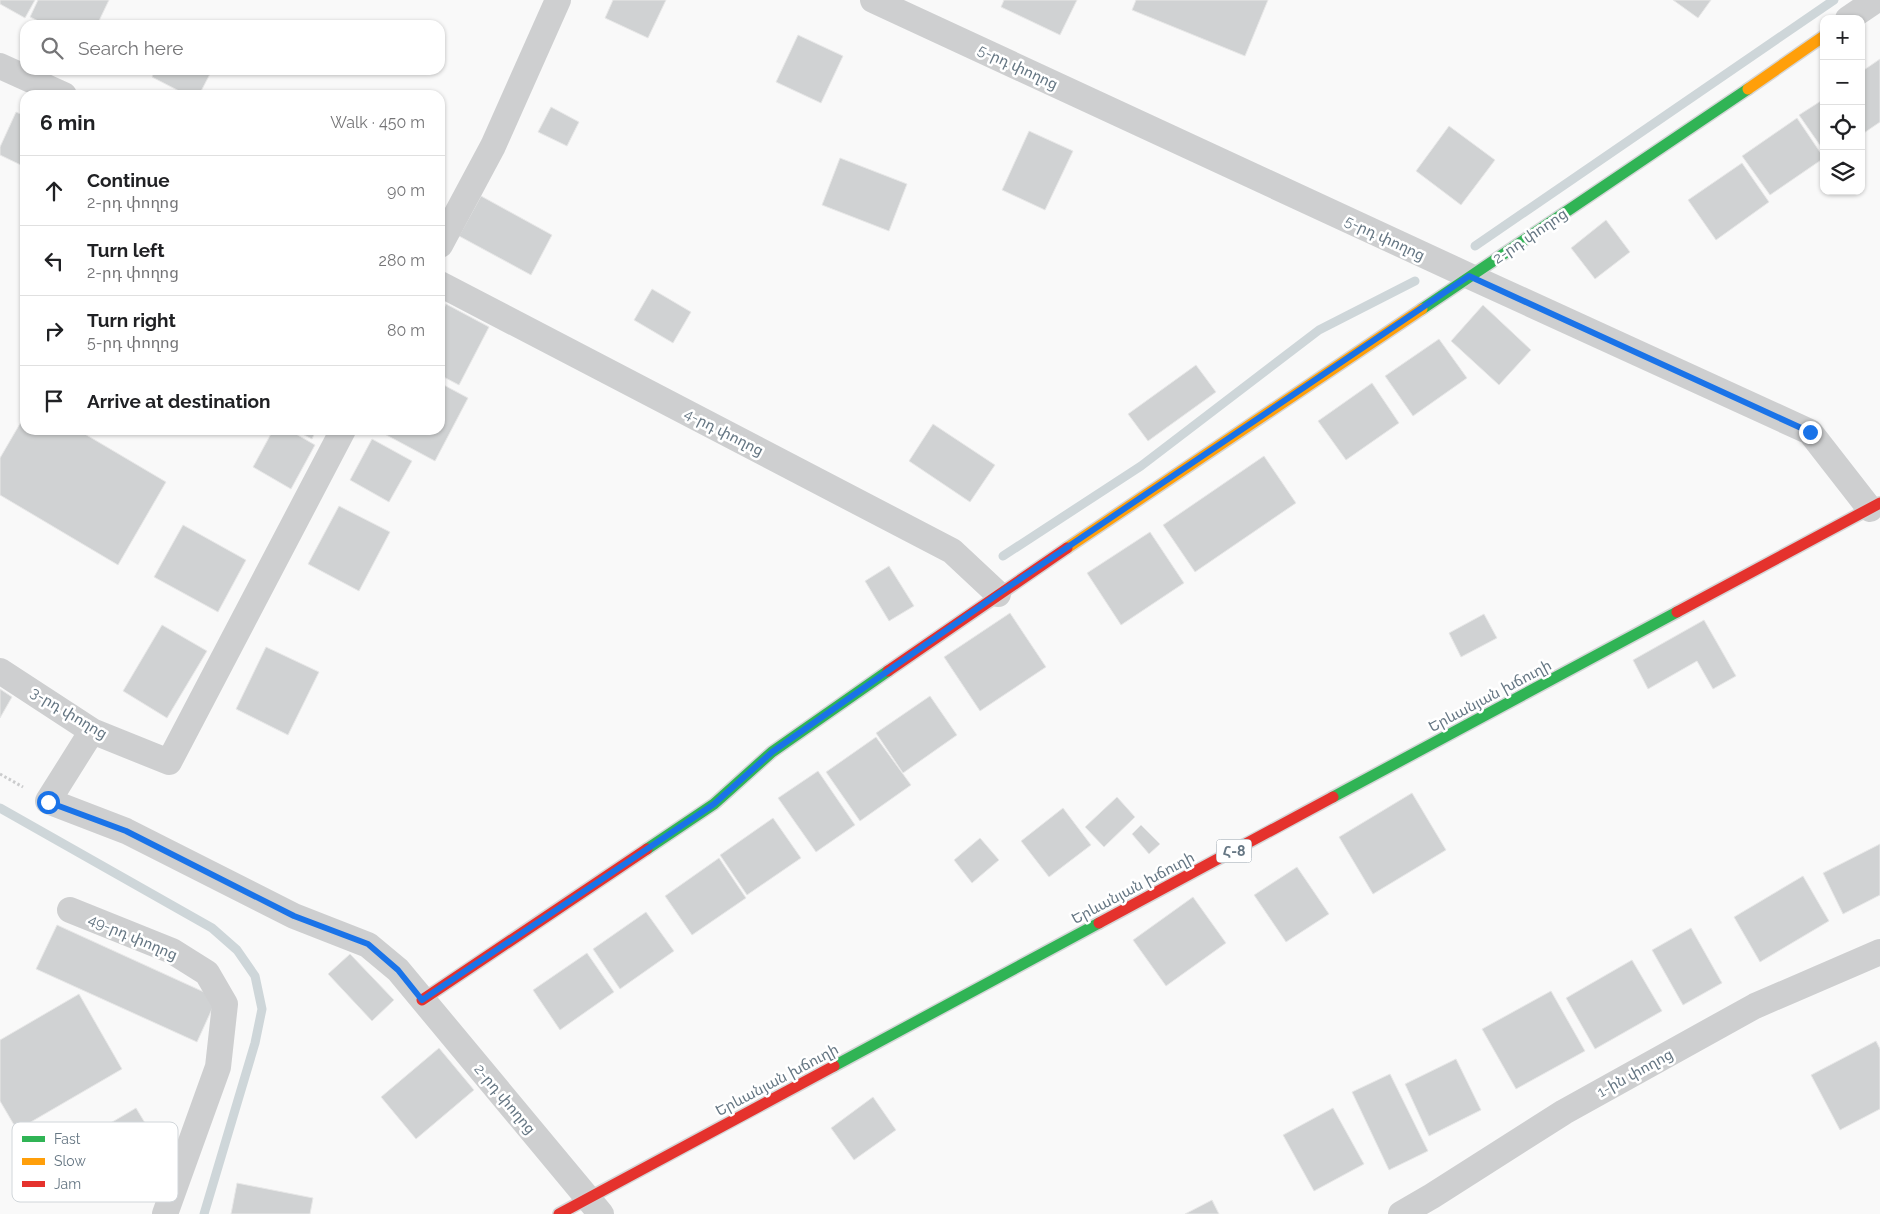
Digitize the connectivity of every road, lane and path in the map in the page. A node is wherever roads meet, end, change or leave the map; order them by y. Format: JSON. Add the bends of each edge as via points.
{"nodes":[{"id":1,"x":558,"y":0,"type":"edge"},
{"id":2,"x":873,"y":0,"type":"edge"},
{"id":3,"x":1876,"y":0,"type":"edge"},
{"id":4,"x":1854,"y":15,"type":"edge"},
{"id":5,"x":1820,"y":39,"type":"edge"},
{"id":6,"x":0,"y":66,"type":"edge"},
{"id":7,"x":53,"y":90,"type":"edge"},
{"id":8,"x":445,"y":236,"type":"edge"},
{"id":9,"x":1469,"y":276,"type":"junction"},
{"id":10,"x":445,"y":287,"type":"edge"},
{"id":11,"x":340,"y":435,"type":"edge"},
{"id":12,"x":1875,"y":506,"type":"edge"},
{"id":13,"x":998,"y":594,"type":"junction"},
{"id":14,"x":0,"y":671,"type":"edge"},
{"id":15,"x":92,"y":731,"type":"junction"},
{"id":16,"x":70,"y":910,"type":"dead end"},
{"id":17,"x":1880,"y":952,"type":"edge"},
{"id":18,"x":422,"y":1000,"type":"junction"},
{"id":19,"x":178,"y":1178,"type":"edge"},
{"id":20,"x":169,"y":1202,"type":"edge"},
{"id":21,"x":594,"y":1206,"type":"edge"},
{"id":22,"x":165,"y":1214,"type":"edge"},
{"id":23,"x":560,"y":1214,"type":"edge"},
{"id":24,"x":1401,"y":1214,"type":"edge"}],
"edges":[{"from":1,"to":8,"type":"street","via":[[493,146]]},
{"from":2,"to":9,"type":"street","name":"5-րդ փողոց"},
{"from":3,"to":4,"type":"street"},
{"from":5,"to":9,"type":"street","name":"2-րդ փողոց"},
{"from":6,"to":7,"type":"street"},
{"from":9,"to":12,"type":"street","name":"5-րդ փողոց","via":[[1810,432]]},
{"from":9,"to":13,"type":"street","name":"2-րդ փողոց"},
{"from":10,"to":13,"type":"street","name":"4-րդ փողոց","via":[[952,551]]},
{"from":11,"to":15,"type":"street","name":"3-րդ փողոց","via":[[169,762]]},
{"from":12,"to":21,"type":"street","name":"Երևանյան խճուղի","number":"Հ-8"},
{"from":13,"to":18,"type":"street","name":"2-րդ փողոց","via":[[772,752],[714,804]]},
{"from":14,"to":15,"type":"street","name":"3-րդ փողոց"},
{"from":15,"to":18,"type":"street","name":"2-րդ փողոց","via":[[48,802],[126,831],[294,916],[368,944],[398,970]]},
{"from":16,"to":19,"type":"street","name":"49-րդ փողոց","via":[[172,951],[207,973],[225,1004],[218,1067]]},
{"from":17,"to":24,"type":"street","name":"1-ին փողոց","via":[[1755,1006],[1564,1112]]},
{"from":18,"to":21,"type":"street","name":"2-րդ փողոց"},
{"from":20,"to":22,"type":"street","name":"49-րդ փողոց"},
{"from":21,"to":23,"type":"street","name":"Երևանյան խճուղի","number":"Հ-8"}]}
